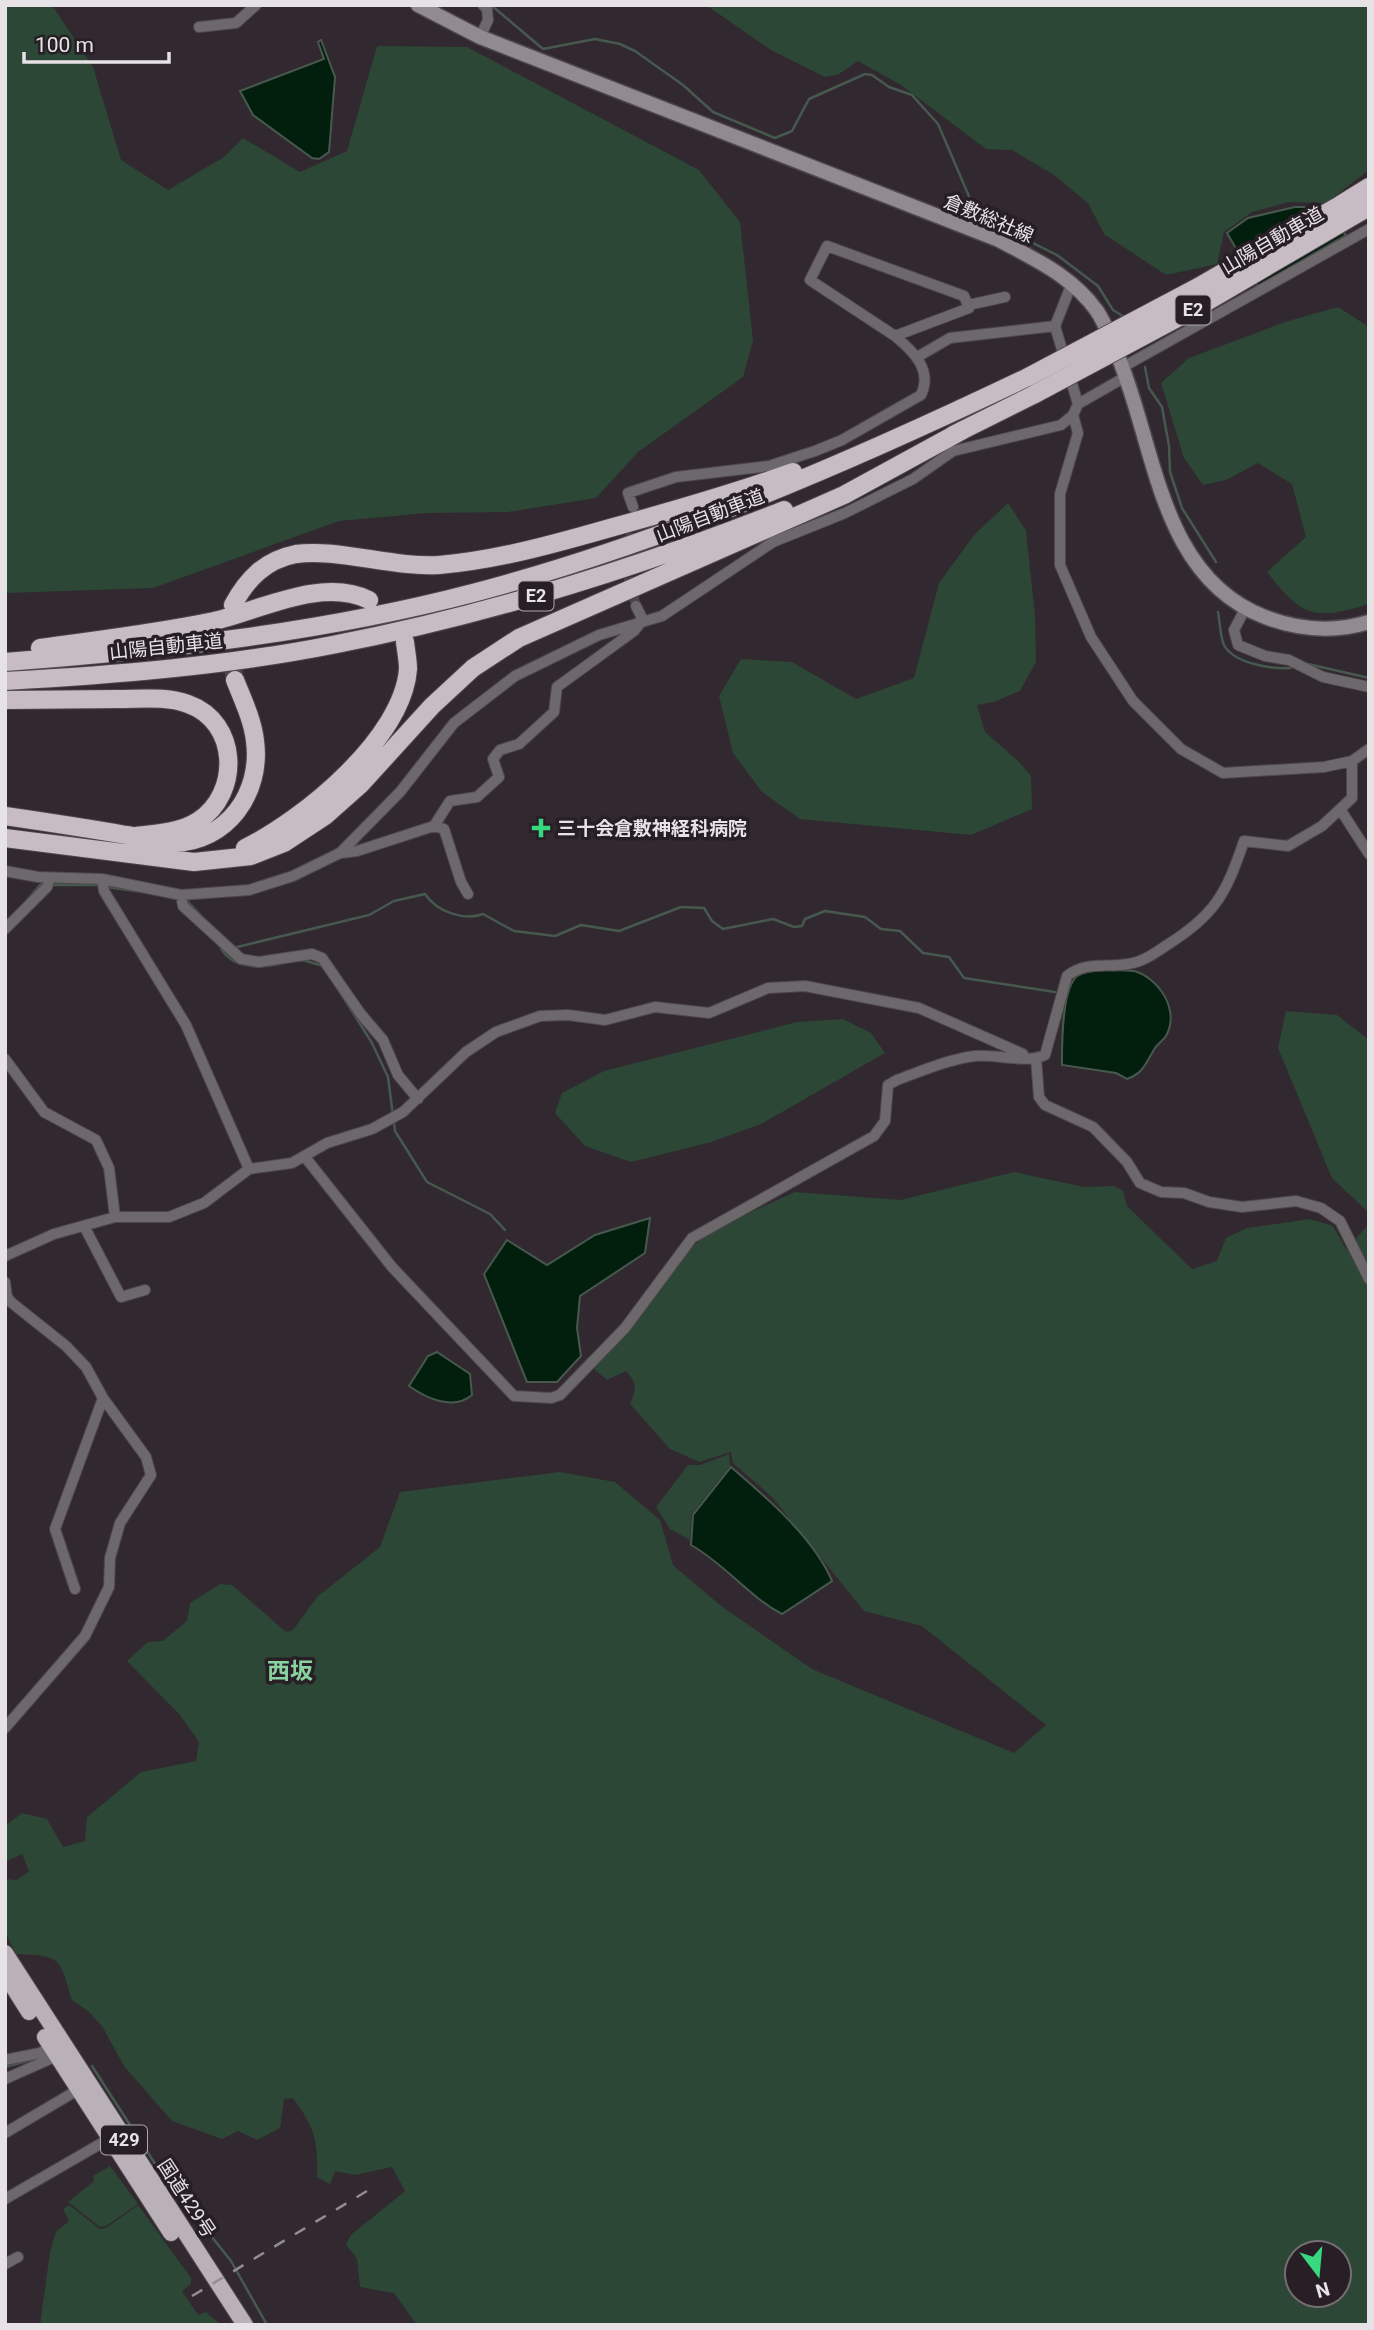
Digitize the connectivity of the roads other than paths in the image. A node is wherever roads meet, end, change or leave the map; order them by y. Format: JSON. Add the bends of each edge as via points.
{"nodes":[{"id":1,"x":256,"y":5,"type":"edge"},
{"id":2,"x":418,"y":5,"type":"edge"},
{"id":3,"x":483,"y":5,"type":"edge"},
{"id":4,"x":199,"y":27,"type":"dead end"},
{"id":5,"x":480,"y":37,"type":"junction"},
{"id":6,"x":1369,"y":187,"type":"edge"},
{"id":7,"x":1369,"y":207,"type":"edge"},
{"id":8,"x":1344,"y":212,"type":"junction"},
{"id":9,"x":1369,"y":229,"type":"edge"},
{"id":10,"x":1072,"y":283,"type":"junction"},
{"id":11,"x":1005,"y":297,"type":"dead end"},
{"id":12,"x":968,"y":304,"type":"junction"},
{"id":13,"x":1055,"y":326,"type":"junction"},
{"id":14,"x":895,"y":336,"type":"junction"},
{"id":15,"x":919,"y":356,"type":"junction"},
{"id":16,"x":1125,"y":372,"type":"junction"},
{"id":17,"x":1078,"y":404,"type":"junction"},
{"id":18,"x":955,"y":412,"type":"junction"},
{"id":19,"x":1073,"y":415,"type":"junction"},
{"id":20,"x":962,"y":430,"type":"junction"},
{"id":21,"x":632,"y":507,"type":"tunnel mouth"},
{"id":22,"x":369,"y":600,"type":"dead end"},
{"id":23,"x":233,"y":605,"type":"tunnel mouth"},
{"id":24,"x":636,"y":606,"type":"tunnel mouth"},
{"id":25,"x":1245,"y":609,"type":"junction"},
{"id":26,"x":643,"y":620,"type":"junction"},
{"id":27,"x":1369,"y":622,"type":"edge"},
{"id":28,"x":405,"y":642,"type":"dead end"},
{"id":29,"x":5,"y":654,"type":"edge"},
{"id":30,"x":5,"y":662,"type":"edge"},
{"id":31,"x":235,"y":680,"type":"tunnel mouth"},
{"id":32,"x":5,"y":681,"type":"edge"},
{"id":33,"x":1369,"y":687,"type":"edge"},
{"id":34,"x":5,"y":700,"type":"edge"},
{"id":35,"x":1369,"y":749,"type":"edge"},
{"id":36,"x":1352,"y":761,"type":"junction"},
{"id":37,"x":1340,"y":809,"type":"junction"},
{"id":38,"x":5,"y":816,"type":"edge"},
{"id":39,"x":434,"y":826,"type":"junction"},
{"id":40,"x":136,"y":836,"type":"junction"},
{"id":41,"x":5,"y":838,"type":"edge"},
{"id":42,"x":340,"y":853,"type":"junction"},
{"id":43,"x":1369,"y":854,"type":"edge"},
{"id":44,"x":226,"y":858,"type":"junction"},
{"id":45,"x":5,"y":871,"type":"edge"},
{"id":46,"x":49,"y":882,"type":"junction"},
{"id":47,"x":102,"y":883,"type":"junction"},
{"id":48,"x":468,"y":894,"type":"dead end"},
{"id":49,"x":181,"y":899,"type":"junction"},
{"id":50,"x":5,"y":929,"type":"edge"},
{"id":51,"x":5,"y":1059,"type":"edge"},
{"id":52,"x":1035,"y":1059,"type":"junction"},
{"id":53,"x":418,"y":1099,"type":"junction"},
{"id":54,"x":304,"y":1157,"type":"junction"},
{"id":55,"x":249,"y":1169,"type":"junction"},
{"id":56,"x":115,"y":1217,"type":"junction"},
{"id":57,"x":84,"y":1226,"type":"junction"},
{"id":58,"x":5,"y":1256,"type":"edge"},
{"id":59,"x":1369,"y":1279,"type":"edge"},
{"id":60,"x":5,"y":1282,"type":"edge"},
{"id":61,"x":145,"y":1290,"type":"dead end"},
{"id":62,"x":6,"y":1297,"type":"edge"},
{"id":63,"x":103,"y":1398,"type":"junction"},
{"id":64,"x":75,"y":1589,"type":"dead end"},
{"id":65,"x":5,"y":1728,"type":"edge"},
{"id":66,"x":5,"y":1953,"type":"edge"},
{"id":67,"x":5,"y":1974,"type":"edge"},
{"id":68,"x":59,"y":2049,"type":"junction"},
{"id":69,"x":5,"y":2060,"type":"edge"},
{"id":70,"x":5,"y":2078,"type":"edge"},
{"id":71,"x":83,"y":2087,"type":"junction"},
{"id":72,"x":5,"y":2133,"type":"edge"},
{"id":73,"x":114,"y":2136,"type":"junction"},
{"id":74,"x":5,"y":2199,"type":"edge"},
{"id":75,"x":18,"y":2258,"type":"dead end"},
{"id":76,"x":5,"y":2264,"type":"edge"},
{"id":77,"x":233,"y":2325,"type":"edge"},
{"id":78,"x":245,"y":2325,"type":"edge"}],
"edges":[{"from":1,"to":4,"type":"street","via":[[236,23]]},
{"from":2,"to":5,"type":"main road","name":"倉敷総社線"},
{"from":3,"to":5,"type":"street","via":[[488,15]]},
{"from":5,"to":10,"type":"main road","name":"倉敷総社線","via":[[999,240],[1054,268]]},
{"from":6,"to":8,"type":"highway","name":"山陽自動車道","number":"E2"},
{"from":7,"to":8,"type":"highway","name":"山陽自動車道","number":"E2"},
{"from":8,"to":18,"type":"highway","name":"山陽自動車道","number":"E2","bridge":true},
{"from":8,"to":20,"type":"highway","name":"山陽自動車道","number":"E2","bridge":true,"via":[[1185,314]]},
{"from":9,"to":16,"type":"street"},
{"from":10,"to":13,"type":"street"},
{"from":10,"to":16,"type":"main road","name":"倉敷総社線","via":[[1097,311]]},
{"from":11,"to":12,"type":"street"},
{"from":12,"to":14,"type":"street","via":[[970,307]]},
{"from":12,"to":14,"type":"street","via":[[964,296],[827,246],[810,280]]},
{"from":13,"to":15,"type":"street","via":[[950,338]]},
{"from":13,"to":17,"type":"street"},
{"from":14,"to":15,"type":"street"},
{"from":15,"to":21,"type":"street","via":[[926,385],[921,395],[842,440],[769,466],[676,477],[628,493]]},
{"from":16,"to":17,"type":"street"},
{"from":16,"to":25,"type":"main road","name":"倉敷総社線","via":[[1165,502],[1190,557],[1213,587]]},
{"from":17,"to":19,"type":"street"},
{"from":18,"to":23,"type":"highway","via":[[726,496],[553,544],[421,566],[297,554],[258,569]]},
{"from":18,"to":30,"type":"highway","name":"山陽自動車道","number":"E2","via":[[727,511],[471,593],[262,636]]},
{"from":19,"to":26,"type":"street","via":[[1061,425],[953,451],[913,479],[773,542],[662,616]]},
{"from":19,"to":36,"type":"street","via":[[1078,433],[1060,494],[1060,565],[1091,638],[1122,688],[1181,748],[1223,773]]},
{"from":20,"to":32,"type":"highway","name":"山陽自動車道","number":"E2","via":[[735,529],[476,613],[265,657]]},
{"from":20,"to":44,"type":"highway","via":[[844,495],[519,638],[465,676],[325,816],[284,844],[251,856]]},
{"from":22,"to":29,"type":"highway","via":[[355,593],[306,595],[214,621]]},
{"from":24,"to":26,"type":"street"},
{"from":25,"to":27,"type":"main road","name":"倉敷総社線","via":[[1304,629]]},
{"from":25,"to":33,"type":"street","via":[[1234,629],[1238,645],[1247,651]]},
{"from":26,"to":39,"type":"street","via":[[557,687],[554,712],[519,744],[500,750],[493,759],[499,777],[477,797],[450,801]]},
{"from":26,"to":42,"type":"street","via":[[599,635],[515,676],[454,723],[400,792]]},
{"from":28,"to":44,"type":"highway","via":[[408,667],[398,702],[383,730],[353,767],[296,820]]},
{"from":31,"to":40,"type":"highway","via":[[255,741],[255,767],[245,802],[224,826],[202,838],[158,843]]},
{"from":34,"to":40,"type":"highway","via":[[159,699],[190,704],[220,730],[230,756],[228,783],[211,811],[196,823]]},
{"from":35,"to":36,"type":"street"},
{"from":36,"to":37,"type":"street","via":[[1352,798]]},
{"from":37,"to":43,"type":"street"},
{"from":37,"to":52,"type":"street","via":[[1288,845],[1244,841],[1233,874],[1205,919],[1141,961],[1074,970],[1062,987],[1045,1055]]},
{"from":38,"to":40,"type":"highway"},
{"from":39,"to":42,"type":"street"},
{"from":39,"to":48,"type":"street","via":[[444,829]]},
{"from":41,"to":44,"type":"highway","via":[[194,862]]},
{"from":42,"to":49,"type":"street","via":[[293,876],[249,890]]},
{"from":45,"to":46,"type":"street"},
{"from":46,"to":47,"type":"street"},
{"from":46,"to":50,"type":"street"},
{"from":47,"to":49,"type":"street"},
{"from":47,"to":55,"type":"street","via":[[186,1025]]},
{"from":49,"to":53,"type":"street","via":[[233,953],[250,961],[303,954],[322,958],[383,1040],[396,1070]]},
{"from":51,"to":56,"type":"street","via":[[44,1112],[96,1140],[108,1168]]},
{"from":52,"to":53,"type":"street","via":[[919,1008],[805,986],[781,986],[709,1013],[655,1007],[605,1020],[540,1016],[506,1026],[466,1052]]},
{"from":52,"to":54,"type":"street","via":[[960,1059],[888,1085],[881,1130],[692,1238],[625,1328],[560,1395],[551,1398],[513,1396],[407,1284]]},
{"from":52,"to":59,"type":"street","via":[[1039,1097],[1045,1105],[1093,1127],[1127,1162],[1140,1183],[1161,1192],[1242,1207],[1296,1201],[1321,1208],[1340,1221]]},
{"from":53,"to":54,"type":"street","via":[[392,1119],[327,1143]]},
{"from":54,"to":55,"type":"street"},
{"from":55,"to":56,"type":"street","via":[[204,1203],[169,1217]]},
{"from":56,"to":57,"type":"street"},
{"from":57,"to":58,"type":"street"},
{"from":57,"to":61,"type":"street","via":[[121,1297]]},
{"from":60,"to":62,"type":"street"},
{"from":62,"to":63,"type":"street","via":[[86,1367]]},
{"from":63,"to":64,"type":"street","via":[[55,1529]]},
{"from":63,"to":65,"type":"street","via":[[146,1457],[151,1475],[120,1523],[110,1558],[109,1587],[85,1636]]},
{"from":66,"to":68,"type":"highway","name":"国道429号","number":"429"},
{"from":67,"to":68,"type":"highway","name":"国道429号","number":"429"},
{"from":68,"to":69,"type":"street"},
{"from":68,"to":70,"type":"street"},
{"from":68,"to":71,"type":"highway","name":"国道429号","number":"429"},
{"from":71,"to":72,"type":"street"},
{"from":71,"to":73,"type":"highway","name":"国道429号","number":"429"},
{"from":73,"to":74,"type":"street"},
{"from":73,"to":77,"type":"highway","name":"国道429号","number":"429"},
{"from":73,"to":78,"type":"highway","name":"国道429号","number":"429"},
{"from":75,"to":76,"type":"street"}]}
